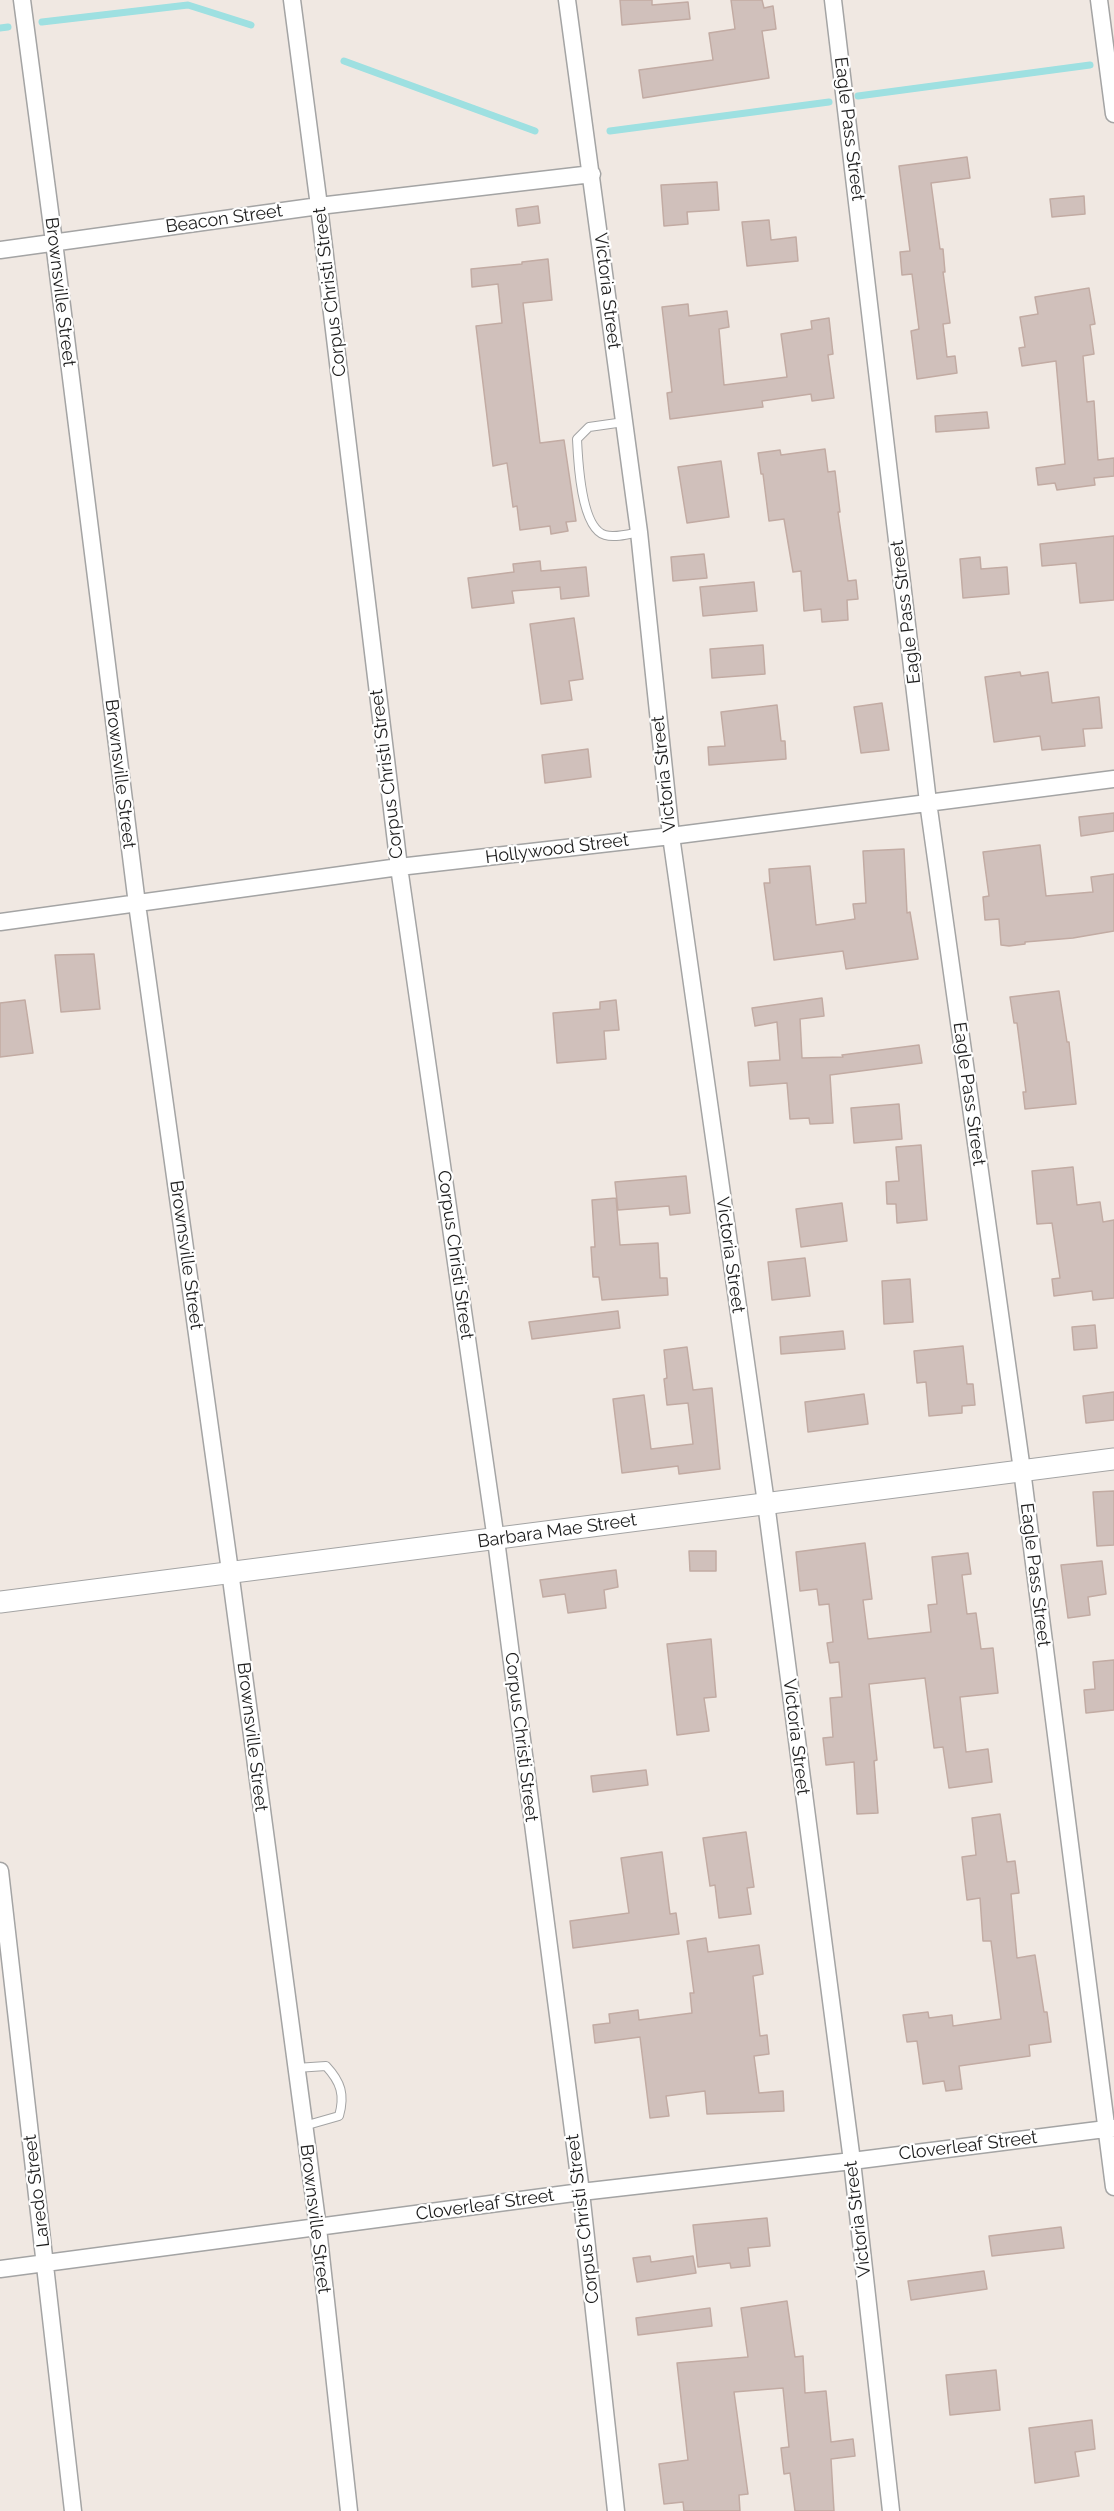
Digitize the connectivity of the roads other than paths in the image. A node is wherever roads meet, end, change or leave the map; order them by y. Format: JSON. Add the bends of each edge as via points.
{"nodes":[{"id":1,"x":22,"y":0,"type":"edge"},
{"id":2,"x":292,"y":0,"type":"edge"},
{"id":3,"x":567,"y":0,"type":"edge"},
{"id":4,"x":833,"y":0,"type":"edge"},
{"id":5,"x":1099,"y":0,"type":"edge"},
{"id":6,"x":1114,"y":114,"type":"edge"},
{"id":7,"x":592,"y":174,"type":"junction"},
{"id":8,"x":319,"y":206,"type":"junction"},
{"id":9,"x":54,"y":243,"type":"junction"},
{"id":10,"x":0,"y":250,"type":"edge"},
{"id":11,"x":624,"y":422,"type":"junction"},
{"id":12,"x":639,"y":532,"type":"junction"},
{"id":13,"x":1114,"y":778,"type":"edge"},
{"id":14,"x":928,"y":802,"type":"junction"},
{"id":15,"x":670,"y":836,"type":"junction"},
{"id":16,"x":399,"y":867,"type":"junction"},
{"id":17,"x":136,"y":904,"type":"junction"},
{"id":18,"x":0,"y":922,"type":"edge"},
{"id":19,"x":1114,"y":1459,"type":"edge"},
{"id":20,"x":1022,"y":1470,"type":"junction"},
{"id":21,"x":766,"y":1503,"type":"junction"},
{"id":22,"x":496,"y":1540,"type":"junction"},
{"id":23,"x":230,"y":1571,"type":"junction"},
{"id":24,"x":0,"y":1602,"type":"edge"},
{"id":25,"x":0,"y":1871,"type":"edge"},
{"id":26,"x":296,"y":2068,"type":"junction"},
{"id":27,"x":303,"y":2126,"type":"junction"},
{"id":28,"x":1110,"y":2128,"type":"edge"},
{"id":29,"x":852,"y":2161,"type":"junction"},
{"id":30,"x":1114,"y":2187,"type":"edge"},
{"id":31,"x":581,"y":2192,"type":"junction"},
{"id":32,"x":318,"y":2228,"type":"junction"},
{"id":33,"x":46,"y":2263,"type":"junction"},
{"id":34,"x":0,"y":2269,"type":"edge"},
{"id":35,"x":73,"y":2511,"type":"edge"},
{"id":36,"x":348,"y":2511,"type":"edge"},
{"id":37,"x":616,"y":2511,"type":"edge"},
{"id":38,"x":891,"y":2511,"type":"edge"}],
"edges":[{"from":1,"to":9,"type":"street","name":"Brownsville Street"},
{"from":2,"to":8,"type":"street","name":"Corpus Christi Street"},
{"from":3,"to":7,"type":"street","name":"Victoria Street"},
{"from":4,"to":14,"type":"street","name":"Eagle Pass Street"},
{"from":5,"to":6,"type":"street"},
{"from":7,"to":8,"type":"street","name":"Beacon Street"},
{"from":7,"to":11,"type":"street","name":"Victoria Street"},
{"from":8,"to":9,"type":"street","name":"Beacon Street"},
{"from":8,"to":16,"type":"street","name":"Corpus Christi Street"},
{"from":9,"to":10,"type":"street","name":"Beacon Street"},
{"from":9,"to":17,"type":"street","name":"Brownsville Street"},
{"from":11,"to":12,"type":"street","name":"Victoria Street"},
{"from":11,"to":12,"type":"lane","via":[[589,427],[577,439],[578,455],[588,518],[594,528],[605,535]]},
{"from":12,"to":15,"type":"street","name":"Victoria Street"},
{"from":13,"to":14,"type":"street","name":"Hollywood Street"},
{"from":14,"to":15,"type":"street","name":"Hollywood Street"},
{"from":14,"to":20,"type":"street","name":"Eagle Pass Street"},
{"from":15,"to":16,"type":"street","name":"Hollywood Street"},
{"from":15,"to":21,"type":"street","name":"Victoria Street"},
{"from":16,"to":17,"type":"street","name":"Hollywood Street"},
{"from":16,"to":22,"type":"street","name":"Corpus Christi Street"},
{"from":17,"to":18,"type":"street","name":"Hollywood Street"},
{"from":17,"to":23,"type":"street","name":"Brownsville Street"},
{"from":19,"to":20,"type":"street","name":"Barbara Mae Street"},
{"from":20,"to":21,"type":"street","name":"Barbara Mae Street"},
{"from":20,"to":28,"type":"street","name":"Eagle Pass Street"},
{"from":21,"to":22,"type":"street","name":"Barbara Mae Street"},
{"from":21,"to":29,"type":"street","name":"Victoria Street"},
{"from":22,"to":23,"type":"street","name":"Barbara Mae Street"},
{"from":22,"to":31,"type":"street","name":"Corpus Christi Street"},
{"from":23,"to":24,"type":"street","name":"Barbara Mae Street"},
{"from":23,"to":26,"type":"street","name":"Brownsville Street"},
{"from":25,"to":33,"type":"street","name":"Laredo Street"},
{"from":26,"to":27,"type":"street","name":"Brownsville Street"},
{"from":26,"to":27,"type":"lane","via":[[326,2066],[339,2085],[344,2102],[339,2116]]},
{"from":27,"to":32,"type":"street","name":"Brownsville Street"},
{"from":28,"to":29,"type":"street","name":"Cloverleaf Street"},
{"from":28,"to":30,"type":"street","name":"Eagle Pass Street"},
{"from":29,"to":31,"type":"street","name":"Cloverleaf Street"},
{"from":29,"to":38,"type":"street","name":"Victoria Street"},
{"from":31,"to":32,"type":"street","name":"Cloverleaf Street"},
{"from":31,"to":37,"type":"street","name":"Corpus Christi Street"},
{"from":32,"to":33,"type":"street","name":"Cloverleaf Street"},
{"from":32,"to":36,"type":"street","name":"Brownsville Street"},
{"from":33,"to":34,"type":"street","name":"Cloverleaf Street"},
{"from":33,"to":35,"type":"street","name":"Laredo Street"}]}
